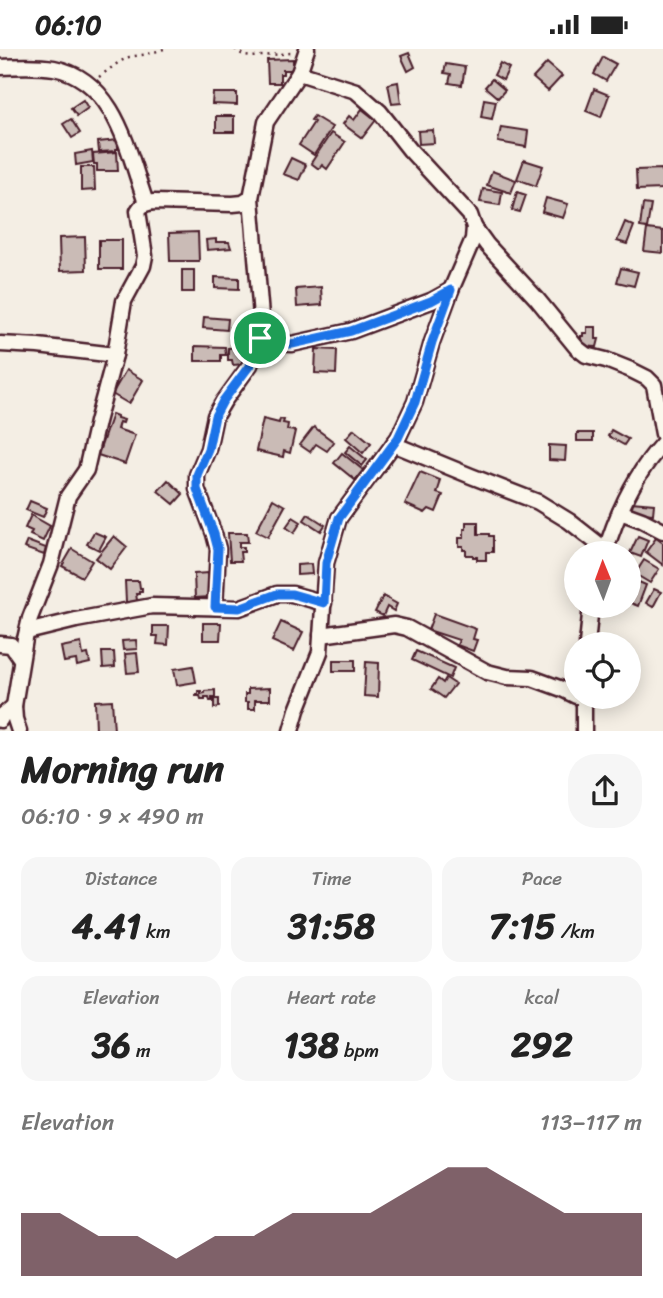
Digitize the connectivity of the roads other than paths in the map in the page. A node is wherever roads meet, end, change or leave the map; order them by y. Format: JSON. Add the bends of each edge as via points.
{"nodes":[{"id":1,"x":307,"y":50,"type":"edge"},
{"id":2,"x":0,"y":67,"type":"edge"},
{"id":3,"x":299,"y":73,"type":"junction"},
{"id":4,"x":251,"y":198,"type":"junction"},
{"id":5,"x":146,"y":203,"type":"junction"},
{"id":6,"x":474,"y":227,"type":"junction"},
{"id":7,"x":451,"y":290,"type":"junction"},
{"id":8,"x":260,"y":338,"type":"junction"},
{"id":9,"x":0,"y":344,"type":"edge"},
{"id":10,"x":115,"y":355,"type":"junction"},
{"id":11,"x":663,"y":433,"type":"edge"},
{"id":12,"x":663,"y":443,"type":"edge"},
{"id":13,"x":393,"y":444,"type":"junction"},
{"id":14,"x":620,"y":513,"type":"junction"},
{"id":15,"x":663,"y":531,"type":"edge"},
{"id":16,"x":594,"y":541,"type":"edge"},
{"id":17,"x":610,"y":541,"type":"edge"},
{"id":18,"x":324,"y":603,"type":"junction"},
{"id":19,"x":215,"y":607,"type":"junction"},
{"id":20,"x":27,"y":632,"type":"junction"},
{"id":21,"x":321,"y":635,"type":"junction"},
{"id":22,"x":0,"y":643,"type":"edge"},
{"id":23,"x":21,"y":659,"type":"junction"},
{"id":24,"x":564,"y":690,"type":"edge"},
{"id":25,"x":14,"y":706,"type":"junction"},
{"id":26,"x":581,"y":709,"type":"edge"},
{"id":27,"x":0,"y":720,"type":"edge"},
{"id":28,"x":19,"y":731,"type":"edge"},
{"id":29,"x":291,"y":731,"type":"edge"},
{"id":30,"x":584,"y":731,"type":"edge"}],
"edges":[{"from":1,"to":3,"type":"street"},
{"from":2,"to":5,"type":"street","via":[[54,68],[96,89],[119,126]]},
{"from":3,"to":4,"type":"street","via":[[266,122]]},
{"from":3,"to":6,"type":"street","via":[[356,91],[380,112],[470,215]]},
{"from":4,"to":5,"type":"street","via":[[233,204]]},
{"from":4,"to":8,"type":"street"},
{"from":5,"to":10,"type":"street","via":[[138,211],[143,266],[124,301]]},
{"from":6,"to":7,"type":"street"},
{"from":6,"to":11,"type":"street","via":[[577,348],[631,370],[654,385]]},
{"from":7,"to":8,"type":"street","via":[[351,331],[292,344]]},
{"from":7,"to":13,"type":"street","via":[[415,402]]},
{"from":8,"to":19,"type":"street","via":[[250,365],[215,416],[197,475],[197,489],[218,549]]},
{"from":9,"to":10,"type":"street"},
{"from":10,"to":20,"type":"street","via":[[86,470],[68,496]]},
{"from":12,"to":14,"type":"street","via":[[626,496]]},
{"from":13,"to":16,"type":"street","via":[[538,502]]},
{"from":13,"to":18,"type":"street","via":[[339,518],[326,563]]},
{"from":14,"to":15,"type":"street"},
{"from":14,"to":17,"type":"street"},
{"from":18,"to":19,"type":"street","via":[[277,594],[239,608]]},
{"from":18,"to":21,"type":"street"},
{"from":19,"to":20,"type":"street","via":[[152,606]]},
{"from":20,"to":23,"type":"street"},
{"from":21,"to":24,"type":"street","via":[[394,625],[486,672],[532,678]]},
{"from":21,"to":29,"type":"street","via":[[320,652]]},
{"from":22,"to":23,"type":"street","via":[[11,645]]},
{"from":23,"to":25,"type":"street"},
{"from":25,"to":27,"type":"street"},
{"from":25,"to":28,"type":"street"},
{"from":26,"to":30,"type":"street"}]}
